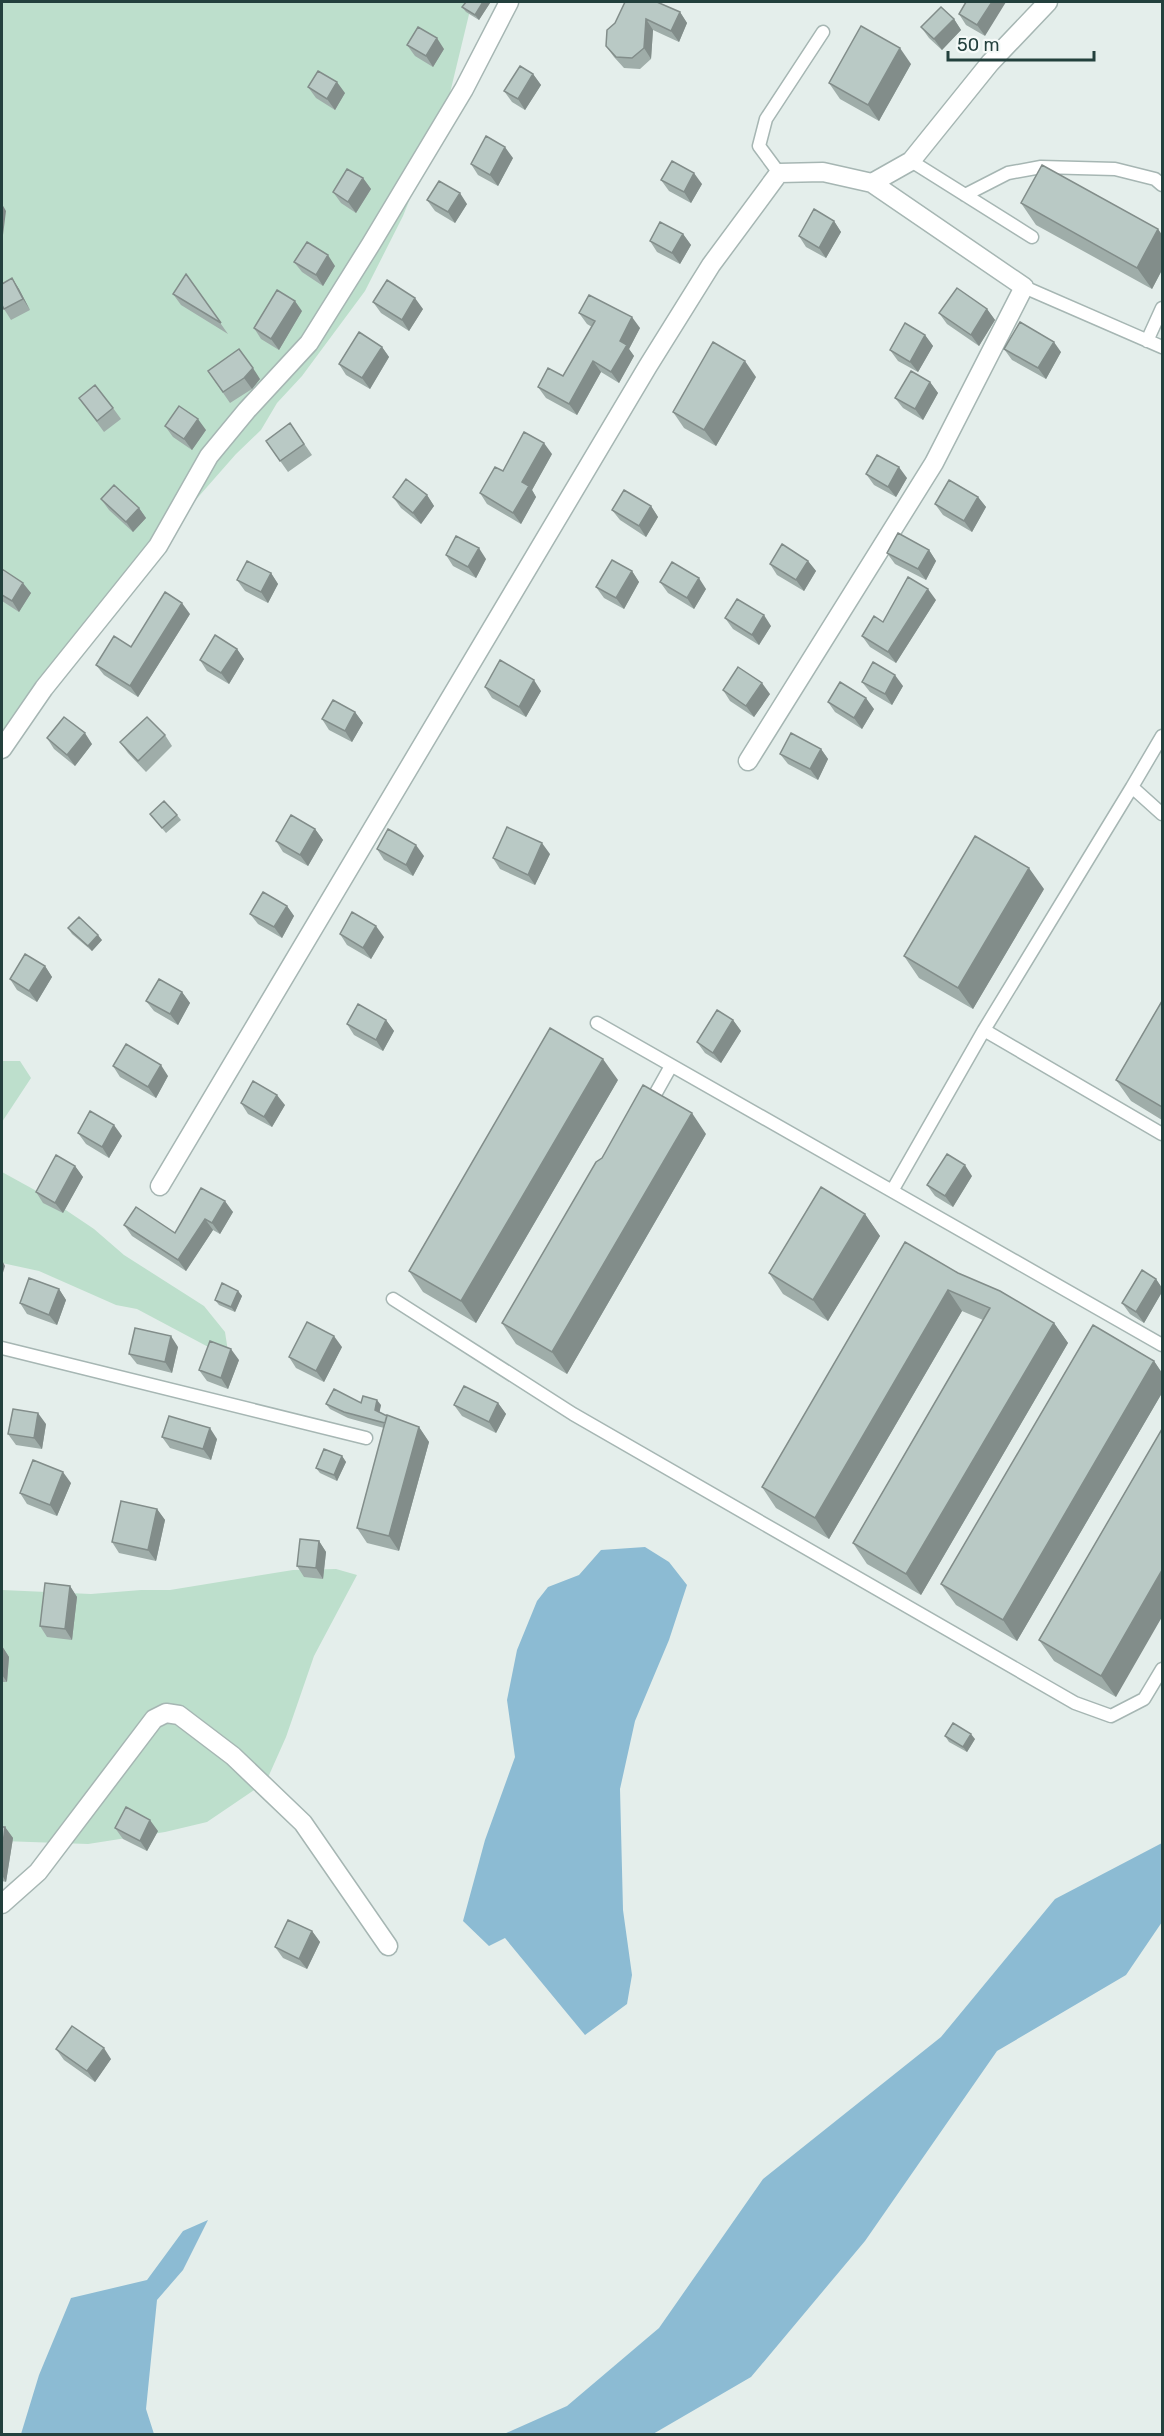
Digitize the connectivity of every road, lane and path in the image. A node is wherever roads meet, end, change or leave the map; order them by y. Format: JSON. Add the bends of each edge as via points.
{"nodes":[{"id":1,"x":509,"y":2,"type":"edge"},
{"id":2,"x":1048,"y":2,"type":"edge"},
{"id":3,"x":823,"y":32,"type":"dead end"},
{"id":4,"x":911,"y":161,"type":"junction"},
{"id":5,"x":779,"y":173,"type":"junction"},
{"id":6,"x":872,"y":183,"type":"junction"},
{"id":7,"x":1162,"y":185,"type":"edge"},
{"id":8,"x":965,"y":195,"type":"junction"},
{"id":9,"x":1032,"y":237,"type":"dead end"},
{"id":10,"x":1024,"y":287,"type":"junction"},
{"id":11,"x":1162,"y":308,"type":"edge"},
{"id":12,"x":1147,"y":341,"type":"junction"},
{"id":13,"x":1162,"y":347,"type":"edge"},
{"id":14,"x":1162,"y":736,"type":"edge"},
{"id":15,"x":2,"y":749,"type":"edge"},
{"id":16,"x":748,"y":761,"type":"dead end"},
{"id":17,"x":1132,"y":787,"type":"junction"},
{"id":18,"x":1162,"y":814,"type":"edge"},
{"id":19,"x":597,"y":1023,"type":"dead end"},
{"id":20,"x":984,"y":1030,"type":"junction"},
{"id":21,"x":672,"y":1066,"type":"junction"},
{"id":22,"x":644,"y":1116,"type":"edge"},
{"id":23,"x":1162,"y":1134,"type":"edge"},
{"id":24,"x":160,"y":1186,"type":"dead end"},
{"id":25,"x":892,"y":1191,"type":"junction"},
{"id":26,"x":393,"y":1299,"type":"dead end"},
{"id":27,"x":1162,"y":1345,"type":"edge"},
{"id":28,"x":2,"y":1348,"type":"edge"},
{"id":29,"x":366,"y":1438,"type":"dead end"},
{"id":30,"x":1162,"y":1669,"type":"edge"},
{"id":31,"x":2,"y":1904,"type":"edge"},
{"id":32,"x":388,"y":1946,"type":"dead end"}],
"edges":[{"from":1,"to":15,"type":"street","via":[[458,98],[309,343],[209,456],[158,546],[44,688]]},
{"from":2,"to":4,"type":"street","via":[[990,63]]},
{"from":3,"to":5,"type":"lane","via":[[766,119],[759,146]]},
{"from":4,"to":6,"type":"street"},
{"from":4,"to":8,"type":"lane"},
{"from":5,"to":6,"type":"street","via":[[823,172]]},
{"from":5,"to":24,"type":"street","via":[[711,265],[648,366]]},
{"from":6,"to":10,"type":"street"},
{"from":7,"to":8,"type":"lane","via":[[1115,169],[1041,167],[1008,173]]},
{"from":8,"to":9,"type":"lane"},
{"from":10,"to":12,"type":"lane"},
{"from":10,"to":16,"type":"street","via":[[934,463]]},
{"from":11,"to":12,"type":"lane"},
{"from":12,"to":13,"type":"lane"},
{"from":14,"to":17,"type":"lane"},
{"from":17,"to":18,"type":"lane"},
{"from":17,"to":20,"type":"lane"},
{"from":19,"to":21,"type":"lane"},
{"from":20,"to":23,"type":"lane"},
{"from":20,"to":25,"type":"lane"},
{"from":21,"to":22,"type":"lane"},
{"from":21,"to":25,"type":"lane"},
{"from":25,"to":27,"type":"lane"},
{"from":26,"to":30,"type":"lane","via":[[573,1414],[1075,1703],[1111,1716],[1144,1699]]},
{"from":28,"to":29,"type":"lane"},
{"from":31,"to":32,"type":"street","via":[[38,1872],[154,1719],[166,1713],[178,1715],[233,1756],[303,1823]]}]}
